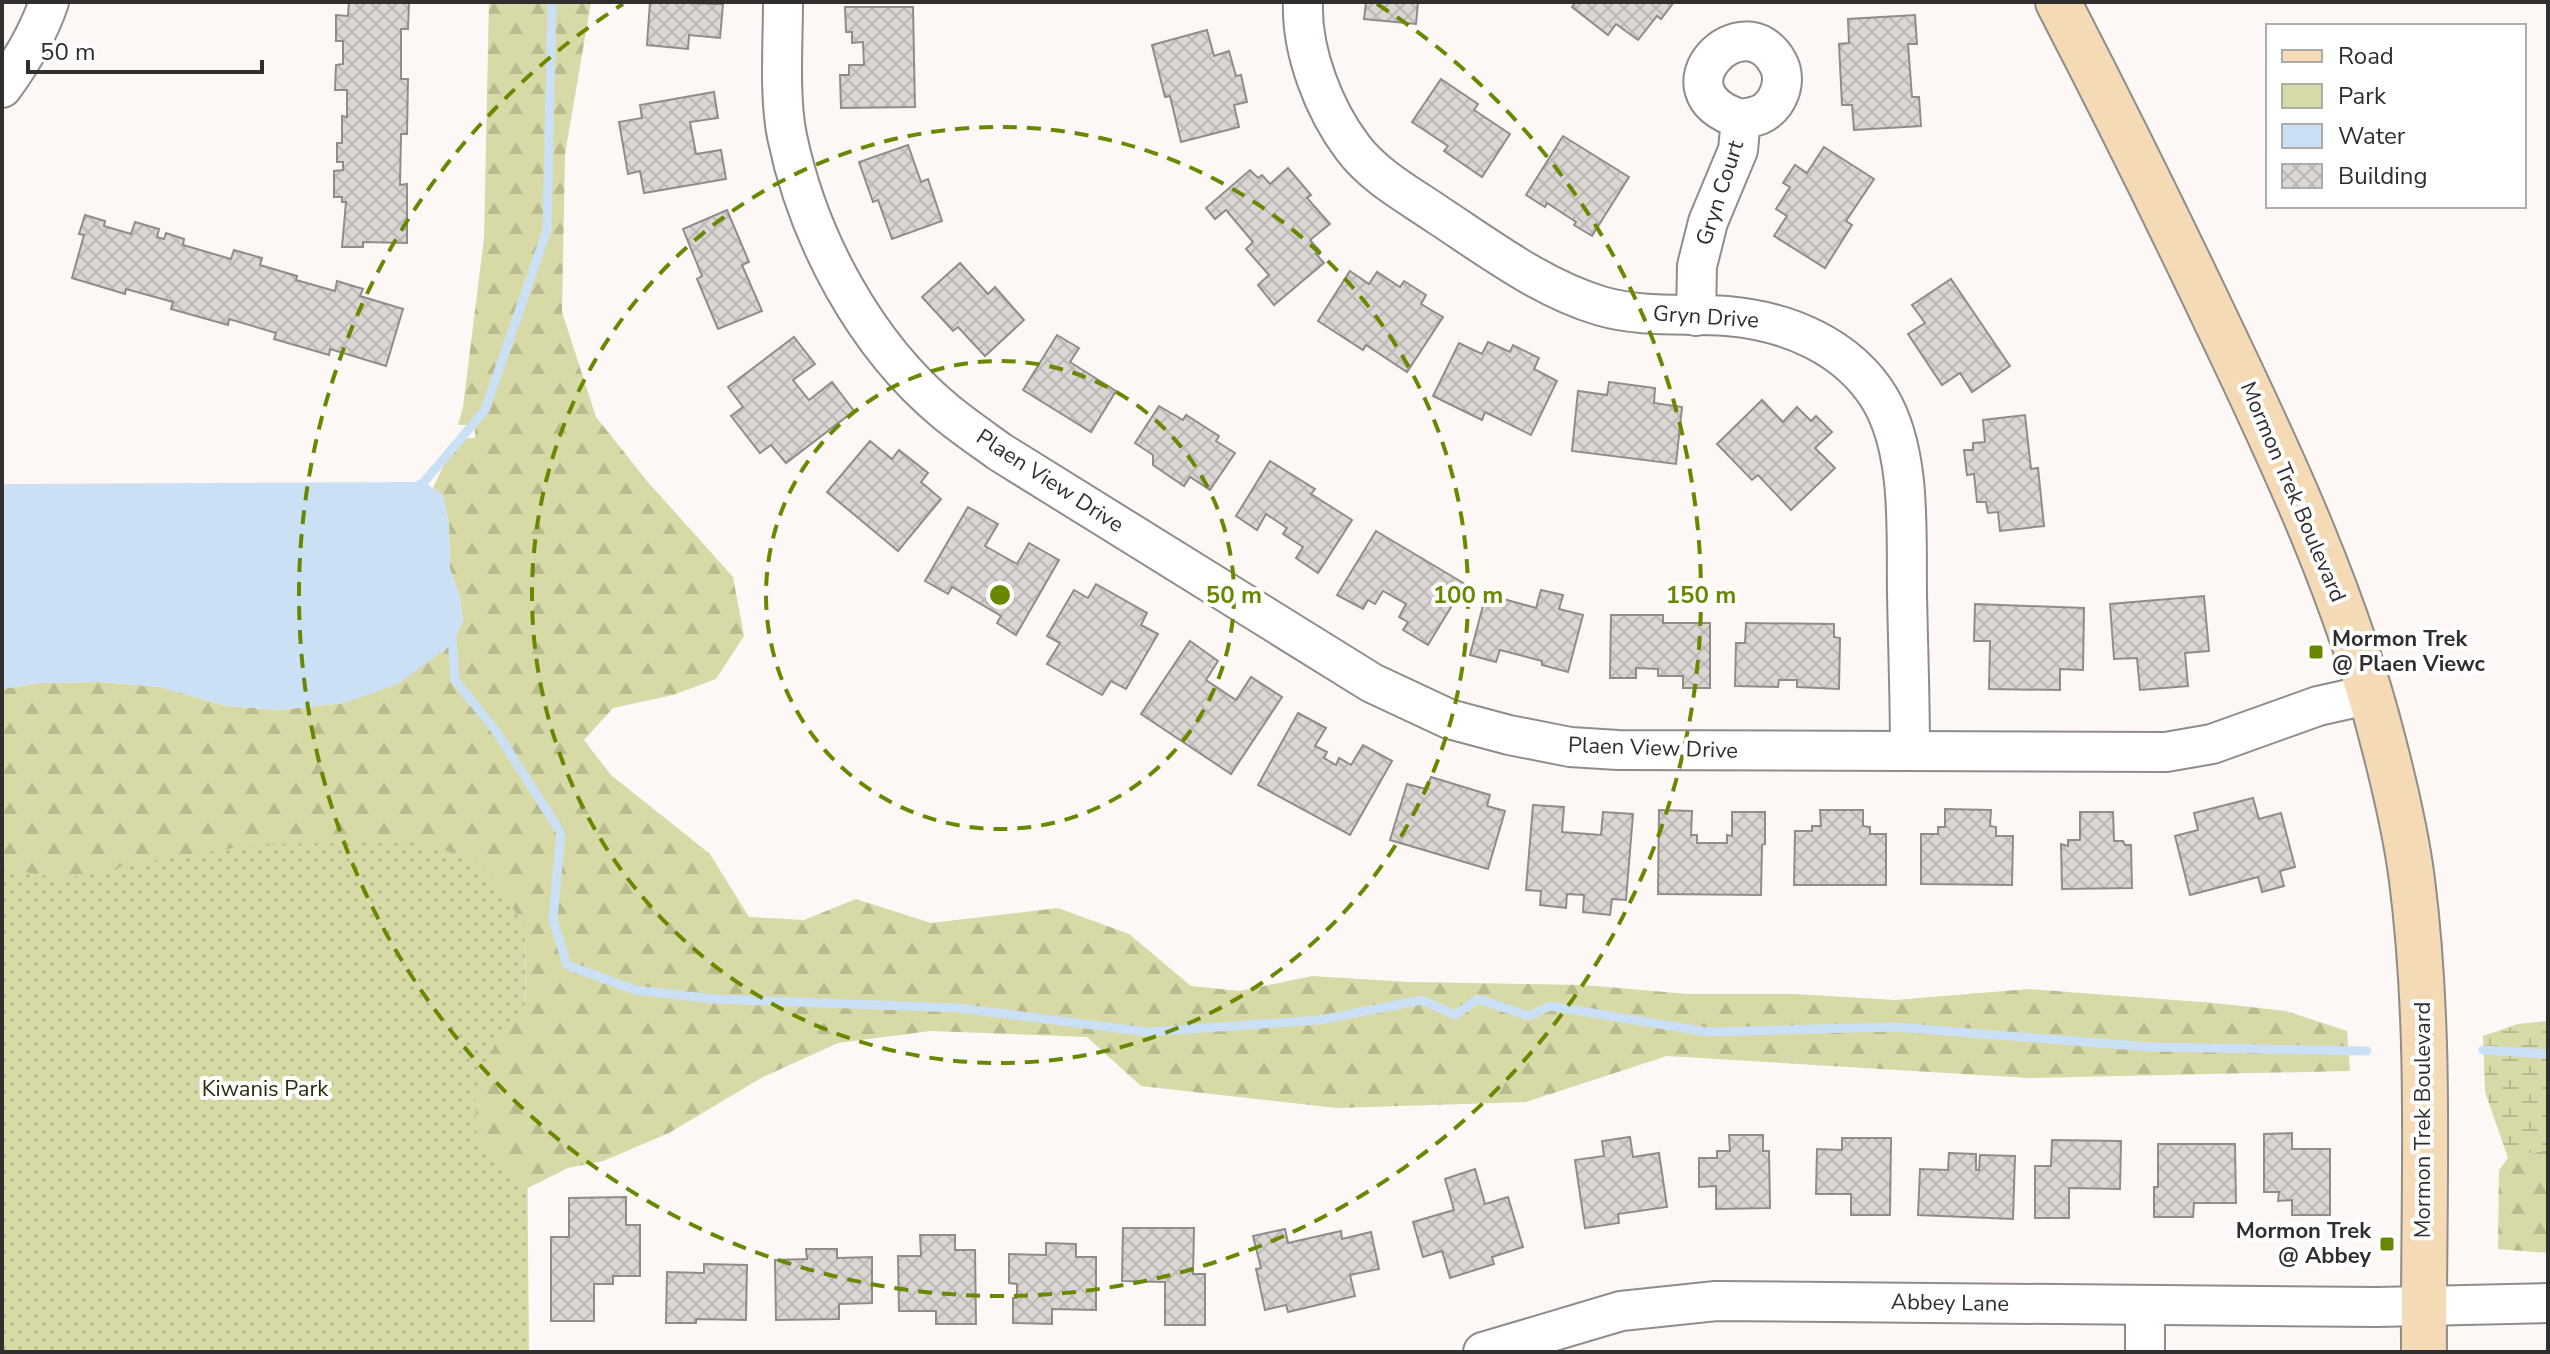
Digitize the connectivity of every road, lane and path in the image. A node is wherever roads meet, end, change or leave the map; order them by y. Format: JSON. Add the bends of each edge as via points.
{"nodes":[{"id":1,"x":49,"y":2,"type":"edge"},
{"id":2,"x":783,"y":2,"type":"edge"},
{"id":3,"x":1303,"y":2,"type":"edge"},
{"id":4,"x":2058,"y":2,"type":"edge"},
{"id":5,"x":2,"y":88,"type":"edge"},
{"id":6,"x":1741,"y":119,"type":"dead end"},
{"id":7,"x":1696,"y":316,"type":"junction"},
{"id":8,"x":2372,"y":694,"type":"junction"},
{"id":9,"x":1910,"y":751,"type":"junction"},
{"id":10,"x":2548,"y":1303,"type":"edge"},
{"id":11,"x":2145,"y":1305,"type":"junction"},
{"id":12,"x":2424,"y":1305,"type":"junction"},
{"id":13,"x":1483,"y":1352,"type":"edge"},
{"id":14,"x":2145,"y":1352,"type":"edge"},
{"id":15,"x":2424,"y":1352,"type":"edge"}],
"edges":[{"from":1,"to":5,"type":"street","via":[[34,38]]},
{"from":2,"to":9,"type":"street","name":"Plaen View Drive","via":[[786,134],[822,246],[890,355],[944,411],[1000,452],[1372,683],[1449,719],[1570,747]]},
{"from":3,"to":7,"type":"street","name":"Gryn Drive","via":[[1312,62],[1332,115],[1354,150],[1382,177],[1561,292],[1603,306]]},
{"from":4,"to":8,"type":"main road","name":"Mormon Trek Boulevard","via":[[2283,459],[2335,585]]},
{"from":6,"to":7,"type":"street","name":"Gryn Court","via":[[1738,150],[1708,222],[1697,266]]},
{"from":7,"to":9,"type":"street","name":"Gryn Drive","via":[[1773,323],[1818,342],[1853,364],[1880,400],[1896,438],[1905,494]]},
{"from":8,"to":9,"type":"street","name":"Plaen View Drive","via":[[2318,706],[2212,744],[2166,752]]},
{"from":8,"to":12,"type":"main road","name":"Mormon Trek Boulevard","via":[[2412,880],[2425,1051]]},
{"from":10,"to":12,"type":"street","name":"Abbey Lane"},
{"from":11,"to":12,"type":"street","name":"Abbey Lane"},
{"from":11,"to":13,"type":"street","name":"Abbey Lane","via":[[1716,1301],[1621,1311]]},
{"from":11,"to":14,"type":"street"},
{"from":12,"to":15,"type":"main road","name":"Mormon Trek Boulevard"}]}
